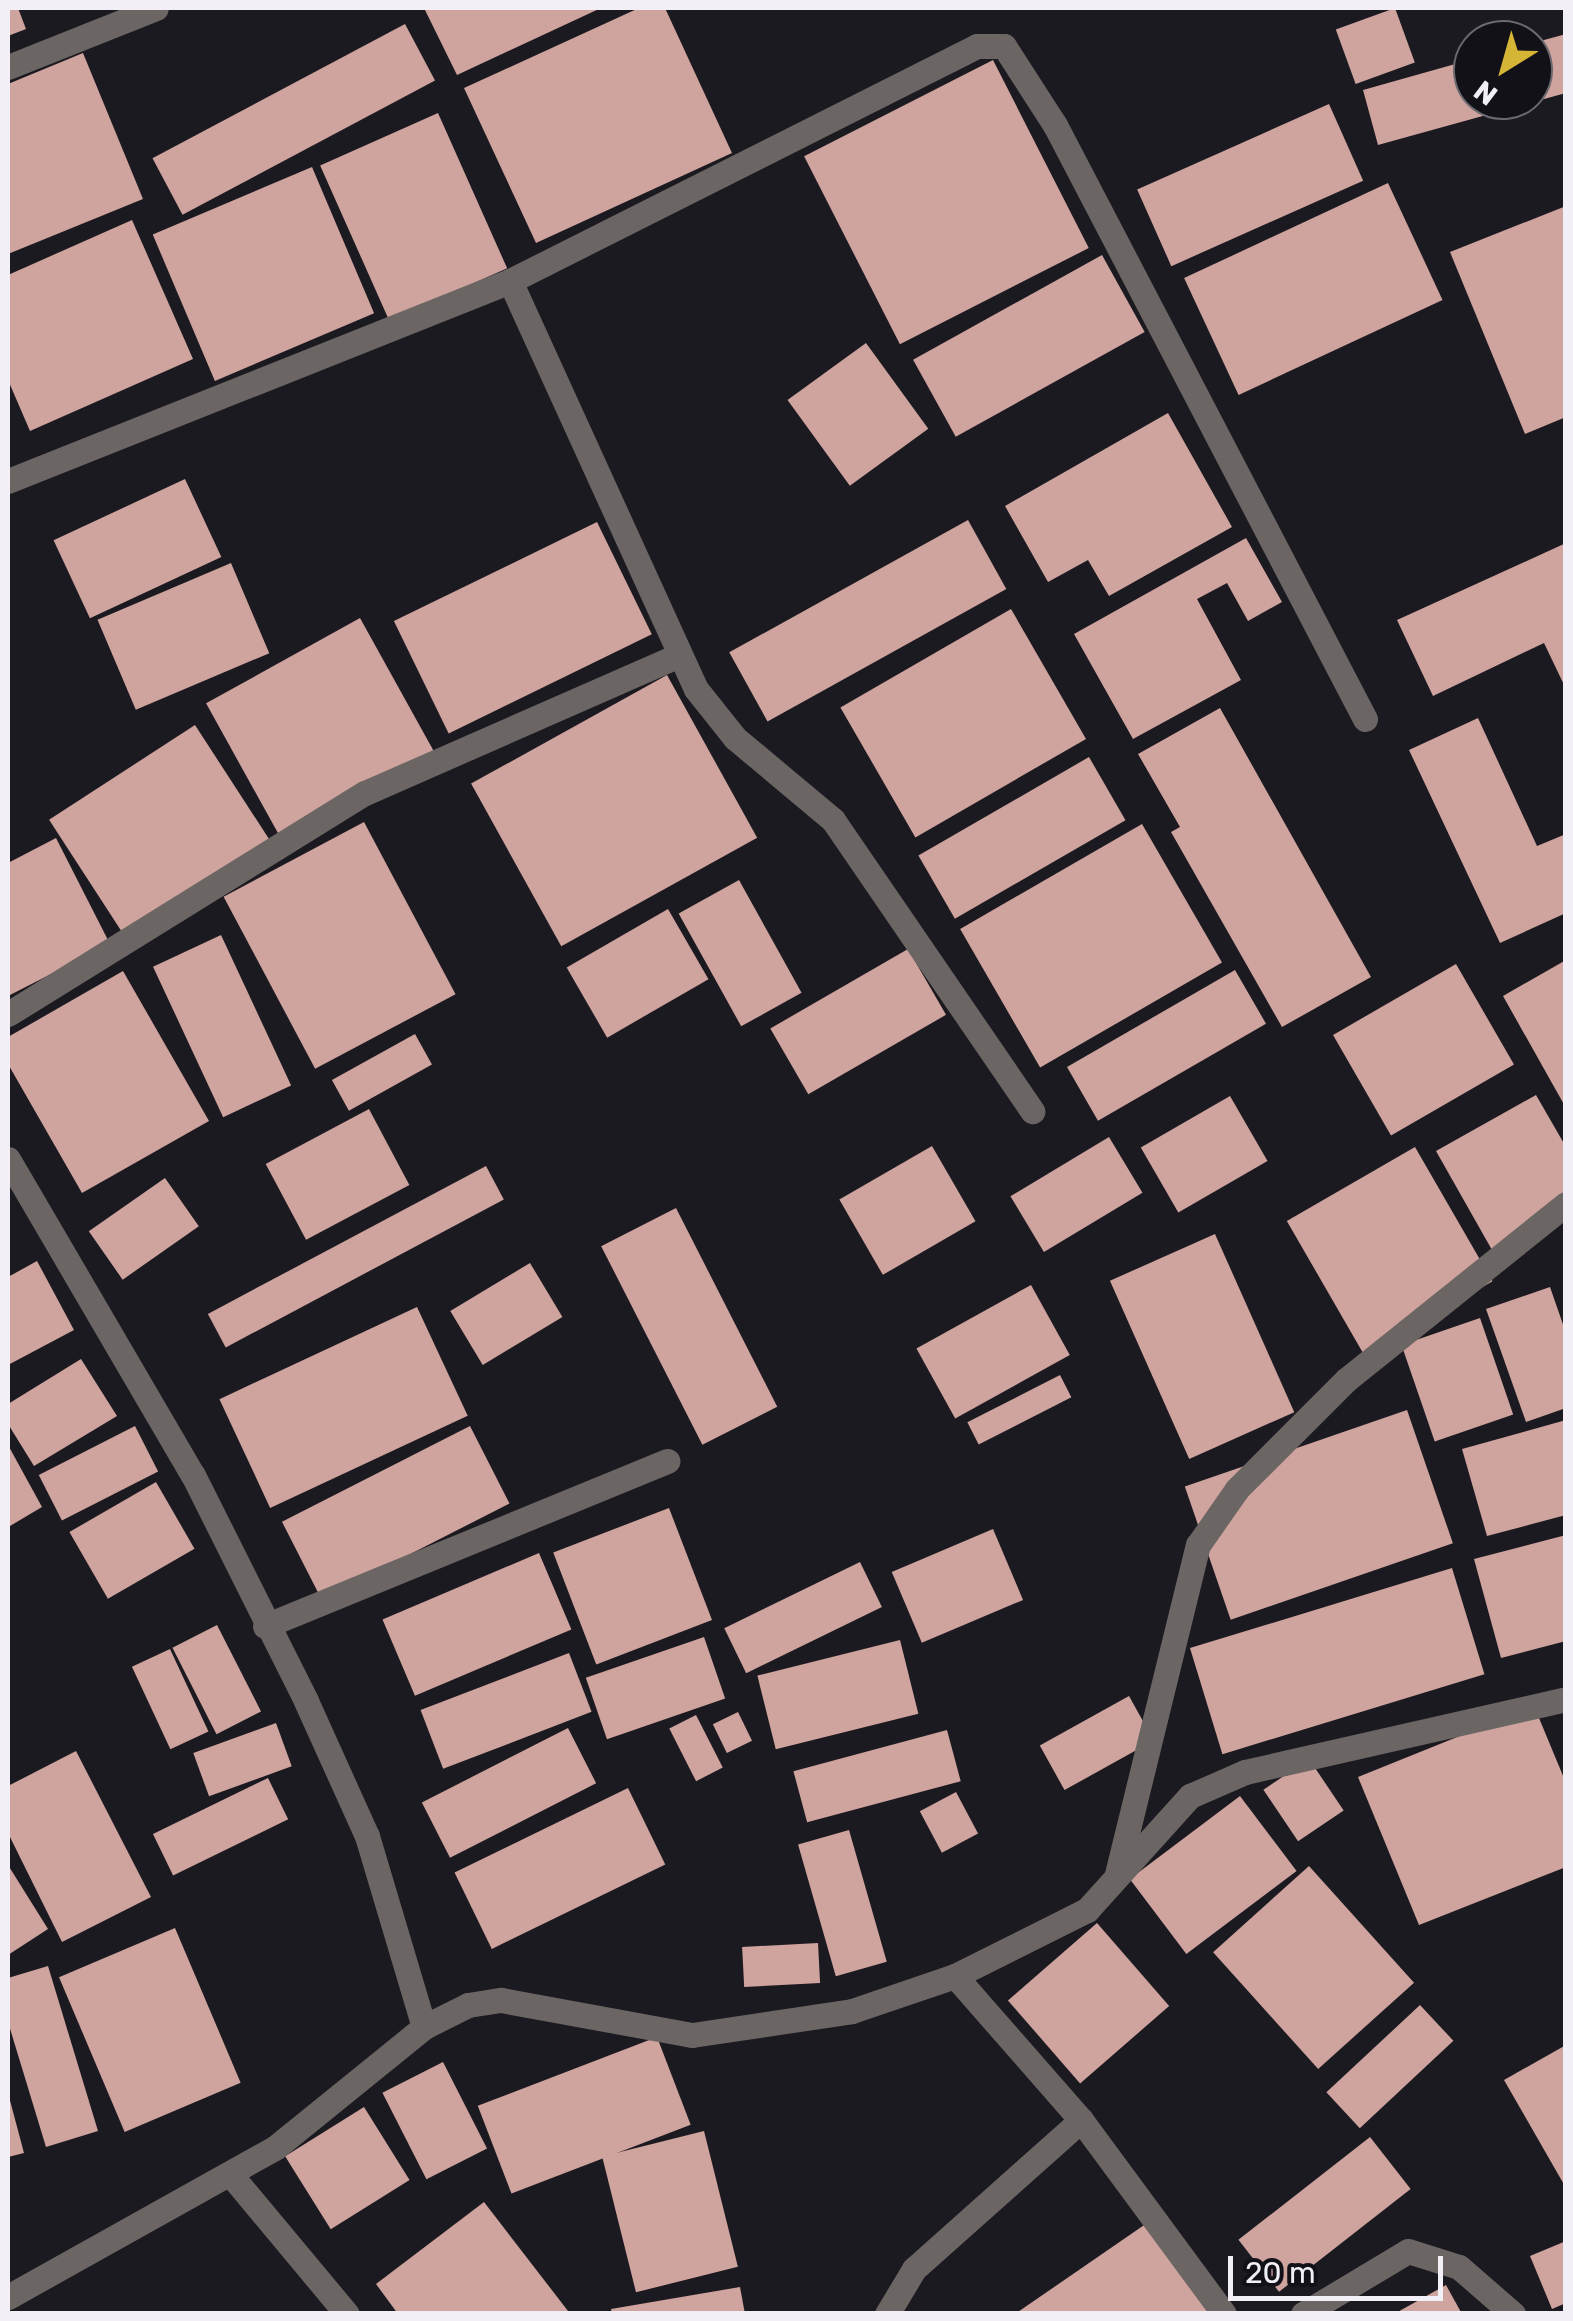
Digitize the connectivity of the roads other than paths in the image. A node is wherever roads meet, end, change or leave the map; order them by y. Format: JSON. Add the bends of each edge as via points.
{"nodes":[{"id":1,"x":156,"y":8,"type":"edge"},
{"id":2,"x":8,"y":67,"type":"edge"},
{"id":3,"x":510,"y":281,"type":"junction"},
{"id":4,"x":8,"y":481,"type":"edge"},
{"id":5,"x":679,"y":655,"type":"junction"},
{"id":6,"x":1365,"y":719,"type":"dead end"},
{"id":7,"x":8,"y":1014,"type":"edge"},
{"id":8,"x":1032,"y":1111,"type":"dead end"},
{"id":9,"x":8,"y":1159,"type":"edge"},
{"id":10,"x":1566,"y":1204,"type":"edge"},
{"id":11,"x":666,"y":1461,"type":"dead end"},
{"id":12,"x":265,"y":1626,"type":"junction"},
{"id":13,"x":1566,"y":1699,"type":"edge"},
{"id":14,"x":1116,"y":1879,"type":"junction"},
{"id":15,"x":955,"y":1976,"type":"junction"},
{"id":16,"x":424,"y":2027,"type":"junction"},
{"id":17,"x":1081,"y":2120,"type":"junction"},
{"id":18,"x":231,"y":2175,"type":"junction"},
{"id":19,"x":8,"y":2297,"type":"edge"},
{"id":20,"x":347,"y":2314,"type":"edge"},
{"id":21,"x":886,"y":2314,"type":"edge"},
{"id":22,"x":1224,"y":2314,"type":"edge"},
{"id":23,"x":1302,"y":2314,"type":"edge"},
{"id":24,"x":1513,"y":2314,"type":"edge"}],
"edges":[{"from":1,"to":2,"type":"street"},
{"from":3,"to":4,"type":"street"},
{"from":3,"to":5,"type":"street"},
{"from":3,"to":6,"type":"street","via":[[978,46],[1004,46],[1056,124]]},
{"from":5,"to":7,"type":"street","via":[[365,793]]},
{"from":5,"to":8,"type":"street","via":[[736,738],[833,820]]},
{"from":9,"to":12,"type":"street","via":[[193,1475]]},
{"from":10,"to":14,"type":"street","via":[[1346,1380],[1237,1489],[1198,1545]]},
{"from":11,"to":12,"type":"street"},
{"from":12,"to":16,"type":"street","via":[[367,1836]]},
{"from":13,"to":14,"type":"street","via":[[1245,1772],[1190,1796]]},
{"from":14,"to":15,"type":"street","via":[[1087,1910]]},
{"from":15,"to":16,"type":"street","via":[[762,2030],[692,2035],[501,2000]]},
{"from":15,"to":17,"type":"street"},
{"from":16,"to":18,"type":"street"},
{"from":17,"to":21,"type":"street","via":[[914,2270]]},
{"from":17,"to":22,"type":"street"},
{"from":18,"to":19,"type":"street"},
{"from":18,"to":20,"type":"street"},
{"from":23,"to":24,"type":"street","via":[[1408,2250],[1459,2267]]}]}
